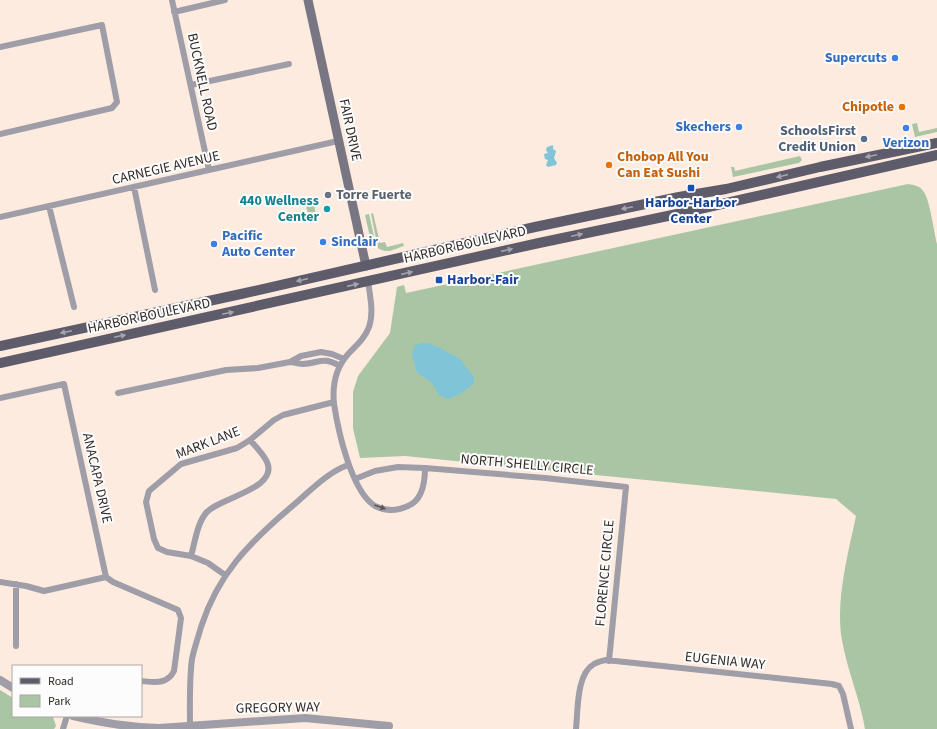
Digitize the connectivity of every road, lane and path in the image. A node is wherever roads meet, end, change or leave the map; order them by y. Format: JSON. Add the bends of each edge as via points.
{"nodes":[{"id":1,"x":172,"y":0,"type":"edge"},
{"id":2,"x":225,"y":0,"type":"edge"},
{"id":3,"x":308,"y":0,"type":"edge"},
{"id":4,"x":174,"y":12,"type":"junction"},
{"id":5,"x":0,"y":47,"type":"edge"},
{"id":6,"x":289,"y":64,"type":"dead end"},
{"id":7,"x":191,"y":85,"type":"junction"},
{"id":8,"x":0,"y":134,"type":"edge"},
{"id":9,"x":338,"y":141,"type":"junction"},
{"id":10,"x":937,"y":142,"type":"edge"},
{"id":11,"x":937,"y":155,"type":"edge"},
{"id":12,"x":209,"y":170,"type":"junction"},
{"id":13,"x":134,"y":187,"type":"junction"},
{"id":14,"x":49,"y":206,"type":"junction"},
{"id":15,"x":0,"y":218,"type":"edge"},
{"id":16,"x":366,"y":266,"type":"junction"},
{"id":17,"x":368,"y":281,"type":"junction"},
{"id":18,"x":155,"y":290,"type":"dead end"},
{"id":19,"x":74,"y":307,"type":"dead end"},
{"id":20,"x":0,"y":346,"type":"edge"},
{"id":21,"x":310,"y":354,"type":"junction"},
{"id":22,"x":344,"y":359,"type":"junction"},
{"id":23,"x":290,"y":362,"type":"junction"},
{"id":24,"x":312,"y":362,"type":"junction"},
{"id":25,"x":0,"y":363,"type":"edge"},
{"id":26,"x":340,"y":366,"type":"junction"},
{"id":27,"x":118,"y":393,"type":"dead end"},
{"id":28,"x":0,"y":398,"type":"edge"},
{"id":29,"x":334,"y":402,"type":"junction"},
{"id":30,"x":250,"y":440,"type":"junction"},
{"id":31,"x":348,"y":465,"type":"junction"},
{"id":32,"x":425,"y":468,"type":"junction"},
{"id":33,"x":355,"y":479,"type":"junction"},
{"id":34,"x":626,"y":487,"type":"joint"},
{"id":35,"x":191,"y":556,"type":"junction"},
{"id":36,"x":225,"y":575,"type":"junction"},
{"id":37,"x":106,"y":577,"type":"junction"},
{"id":38,"x":0,"y":582,"type":"edge"},
{"id":39,"x":16,"y":584,"type":"junction"},
{"id":40,"x":16,"y":646,"type":"dead end"},
{"id":41,"x":609,"y":661,"type":"junction"},
{"id":42,"x":0,"y":680,"type":"edge"},
{"id":43,"x":142,"y":681,"type":"edge"},
{"id":44,"x":12,"y":687,"type":"edge"},
{"id":45,"x":67,"y":717,"type":"edge"},
{"id":46,"x":77,"y":717,"type":"edge"},
{"id":47,"x":389,"y":726,"type":"dead end"},
{"id":48,"x":190,"y":727,"type":"edge"},
{"id":49,"x":121,"y":728,"type":"edge"},
{"id":50,"x":63,"y":729,"type":"edge"},
{"id":51,"x":576,"y":729,"type":"edge"},
{"id":52,"x":851,"y":729,"type":"edge"}],
"edges":[{"from":1,"to":4,"type":"street","name":"BUCKNELL ROAD"},
{"from":2,"to":4,"type":"street"},
{"from":3,"to":9,"type":"main road","name":"FAIR DRIVE"},
{"from":4,"to":7,"type":"street","name":"BUCKNELL ROAD"},
{"from":5,"to":8,"type":"street","via":[[102,25],[117,102],[112,108]]},
{"from":6,"to":7,"type":"street"},
{"from":7,"to":12,"type":"street","name":"BUCKNELL ROAD"},
{"from":9,"to":12,"type":"street","name":"CARNEGIE AVENUE"},
{"from":9,"to":16,"type":"main road","name":"FAIR DRIVE"},
{"from":10,"to":16,"type":"main road","name":"HARBOR BOULEVARD","one_way":true},
{"from":17,"to":11,"type":"main road","name":"HARBOR BOULEVARD","one_way":true},
{"from":12,"to":13,"type":"street","name":"CARNEGIE AVENUE"},
{"from":13,"to":14,"type":"street","name":"CARNEGIE AVENUE"},
{"from":13,"to":18,"type":"street"},
{"from":14,"to":15,"type":"street","name":"CARNEGIE AVENUE"},
{"from":14,"to":19,"type":"street"},
{"from":16,"to":17,"type":"main road"},
{"from":16,"to":20,"type":"main road","name":"HARBOR BOULEVARD","one_way":true},
{"from":17,"to":22,"type":"street","via":[[371,311],[369,326],[363,338]]},
{"from":25,"to":17,"type":"main road","name":"HARBOR BOULEVARD","one_way":true},
{"from":21,"to":22,"type":"street","via":[[326,352]]},
{"from":21,"to":23,"type":"street"},
{"from":21,"to":24,"type":"street"},
{"from":22,"to":26,"type":"street"},
{"from":23,"to":24,"type":"street"},
{"from":23,"to":27,"type":"street","via":[[226,370]]},
{"from":24,"to":26,"type":"street","via":[[324,360]]},
{"from":26,"to":29,"type":"street","via":[[334,384]]},
{"from":28,"to":37,"type":"street","name":"ANACAPA DRIVE","via":[[64,384]]},
{"from":29,"to":30,"type":"street","name":"MARK LANE","via":[[283,415]]},
{"from":29,"to":31,"type":"street"},
{"from":30,"to":35,"type":"street","via":[[267,462],[269,470],[266,478],[249,491],[218,503],[206,512],[198,527]]},
{"from":30,"to":35,"type":"street","name":"MARK LANE","via":[[232,450],[180,464],[149,491],[146,502],[158,548]]},
{"from":31,"to":33,"type":"street"},
{"from":31,"to":36,"type":"street","via":[[323,480],[265,530],[239,556]]},
{"from":32,"to":33,"type":"street","name":"NORTH SHELLY CIRCLE","via":[[388,468]]},
{"from":33,"to":32,"type":"street","one_way":true,"via":[[374,505],[389,510],[403,508],[416,500],[423,490]]},
{"from":32,"to":34,"type":"street","name":"NORTH SHELLY CIRCLE"},
{"from":34,"to":41,"type":"street","name":"FLORENCE CIRCLE"},
{"from":35,"to":36,"type":"street","name":"MARK LANE","via":[[208,563]]},
{"from":36,"to":48,"type":"street","via":[[205,615],[192,659]]},
{"from":37,"to":39,"type":"street","via":[[44,591]]},
{"from":37,"to":43,"type":"street","via":[[178,610],[180,614],[172,676],[165,681]]},
{"from":38,"to":39,"type":"street"},
{"from":39,"to":40,"type":"street"},
{"from":41,"to":51,"type":"street","via":[[593,664],[583,678],[580,685]]},
{"from":41,"to":52,"type":"street","name":"EUGENIA WAY","via":[[839,686]]},
{"from":42,"to":44,"type":"street"},
{"from":45,"to":50,"type":"street"},
{"from":46,"to":49,"type":"street","name":"GREGORY WAY"},
{"from":47,"to":48,"type":"street","name":"GREGORY WAY","via":[[304,718]]},
{"from":48,"to":49,"type":"street","name":"GREGORY WAY"}]}
